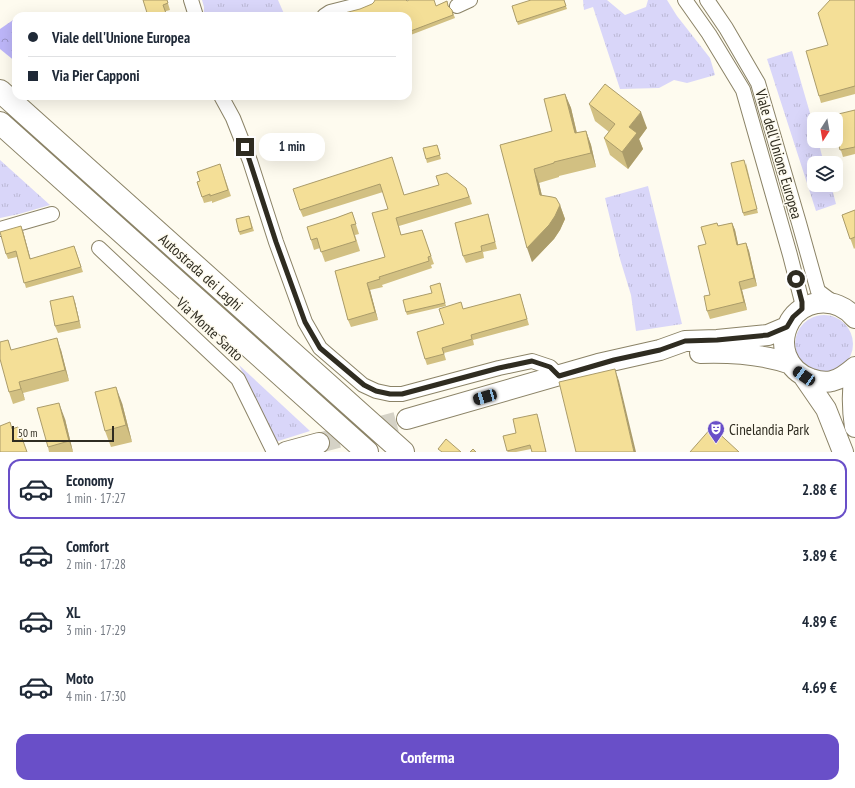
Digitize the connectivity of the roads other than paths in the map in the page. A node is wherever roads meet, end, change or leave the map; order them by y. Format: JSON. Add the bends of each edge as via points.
{"nodes":[{"id":1,"x":191,"y":0,"type":"edge"},
{"id":2,"x":369,"y":0,"type":"edge"},
{"id":3,"x":685,"y":0,"type":"edge"},
{"id":4,"x":707,"y":0,"type":"edge"},
{"id":5,"x":195,"y":12,"type":"edge"},
{"id":6,"x":330,"y":12,"type":"edge"},
{"id":7,"x":0,"y":91,"type":"edge"},
{"id":8,"x":223,"y":100,"type":"edge"},
{"id":9,"x":0,"y":123,"type":"edge"},
{"id":10,"x":52,"y":214,"type":"dead end"},
{"id":11,"x":0,"y":229,"type":"edge"},
{"id":12,"x":99,"y":248,"type":"dead end"},
{"id":13,"x":802,"y":309,"type":"junction"},
{"id":14,"x":848,"y":311,"type":"edge"},
{"id":15,"x":787,"y":327,"type":"junction"},
{"id":16,"x":660,"y":350,"type":"junction"},
{"id":17,"x":855,"y":366,"type":"edge"},
{"id":18,"x":797,"y":370,"type":"junction"},
{"id":19,"x":855,"y":372,"type":"edge"},
{"id":20,"x":559,"y":376,"type":"junction"},
{"id":21,"x":407,"y":420,"type":"tunnel mouth"},
{"id":22,"x":855,"y":427,"type":"edge"},
{"id":23,"x":319,"y":443,"type":"tunnel mouth"},
{"id":24,"x":274,"y":452,"type":"edge"},
{"id":25,"x":286,"y":452,"type":"edge"},
{"id":26,"x":367,"y":452,"type":"edge"},
{"id":27,"x":403,"y":452,"type":"edge"},
{"id":28,"x":843,"y":452,"type":"edge"}],
"edges":[{"from":1,"to":5,"type":"street"},
{"from":2,"to":6,"type":"street"},
{"from":3,"to":13,"type":"street","name":"Viale dell'Unione Europea","via":[[710,34],[743,90],[790,255]]},
{"from":4,"to":14,"type":"street","name":"Viale dell'Unione Europea","via":[[758,84],[818,291]]},
{"from":7,"to":27,"type":"highway","name":"Autostrada dei Laghi"},
{"from":8,"to":20,"type":"street","via":[[250,162],[305,322],[320,348],[364,385],[376,391],[402,394],[532,361],[550,367]]},
{"from":9,"to":26,"type":"highway","name":"Autostrada dei Laghi"},
{"from":10,"to":11,"type":"street"},
{"from":12,"to":24,"type":"street","name":"Via Monte Santo","via":[[238,379]]},
{"from":13,"to":14,"type":"street","via":[[823,302]]},
{"from":13,"to":15,"type":"street"},
{"from":15,"to":16,"type":"street","via":[[768,335],[685,341]]},
{"from":15,"to":18,"type":"street","via":[[785,350]]},
{"from":16,"to":18,"type":"street","via":[[686,354],[762,356],[778,359]]},
{"from":16,"to":20,"type":"street"},
{"from":17,"to":18,"type":"street","via":[[846,375],[832,381],[818,382]]},
{"from":18,"to":28,"type":"street","via":[[826,409]]},
{"from":19,"to":22,"type":"street","via":[[852,409]]},
{"from":20,"to":21,"type":"street"},
{"from":23,"to":25,"type":"street"}]}
